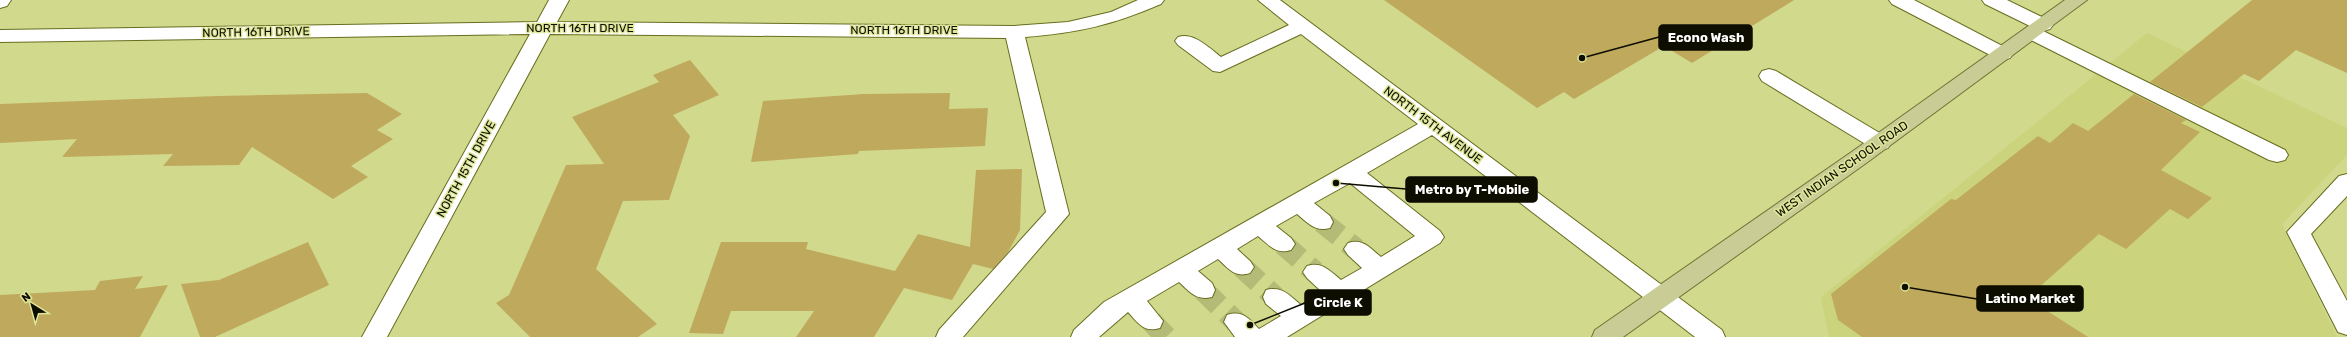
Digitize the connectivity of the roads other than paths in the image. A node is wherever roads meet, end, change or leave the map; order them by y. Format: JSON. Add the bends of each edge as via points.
{"nodes":[{"id":1,"x":559,"y":0,"type":"edge"},
{"id":2,"x":1154,"y":0,"type":"edge"},
{"id":3,"x":1268,"y":0,"type":"edge"},
{"id":4,"x":1899,"y":0,"type":"edge"},
{"id":5,"x":1992,"y":0,"type":"edge"},
{"id":6,"x":2077,"y":0,"type":"edge"},
{"id":7,"x":1302,"y":26,"type":"junction"},
{"id":8,"x":544,"y":28,"type":"junction"},
{"id":9,"x":2038,"y":29,"type":"junction"},
{"id":10,"x":1014,"y":32,"type":"junction"},
{"id":11,"x":0,"y":36,"type":"edge"},
{"id":12,"x":1185,"y":41,"type":"dead end"},
{"id":13,"x":2003,"y":54,"type":"junction"},
{"id":14,"x":1769,"y":76,"type":"dead end"},
{"id":15,"x":1433,"y":125,"type":"junction"},
{"id":16,"x":1880,"y":143,"type":"junction"},
{"id":17,"x":2277,"y":155,"type":"dead end"},
{"id":18,"x":1352,"y":172,"type":"junction"},
{"id":19,"x":2347,"y":182,"type":"edge"},
{"id":20,"x":1298,"y":203,"type":"junction"},
{"id":21,"x":1322,"y":222,"type":"tunnel mouth"},
{"id":22,"x":1260,"y":225,"type":"junction"},
{"id":23,"x":1283,"y":244,"type":"tunnel mouth"},
{"id":24,"x":1221,"y":248,"type":"junction"},
{"id":25,"x":1356,"y":249,"type":"tunnel mouth"},
{"id":26,"x":1242,"y":267,"type":"tunnel mouth"},
{"id":27,"x":1379,"y":269,"type":"junction"},
{"id":28,"x":1182,"y":270,"type":"junction"},
{"id":29,"x":1315,"y":272,"type":"tunnel mouth"},
{"id":30,"x":1203,"y":290,"type":"tunnel mouth"},
{"id":31,"x":1340,"y":293,"type":"junction"},
{"id":32,"x":1275,"y":297,"type":"tunnel mouth"},
{"id":33,"x":1661,"y":298,"type":"junction"},
{"id":34,"x":1131,"y":300,"type":"junction"},
{"id":35,"x":1299,"y":317,"type":"junction"},
{"id":36,"x":1151,"y":321,"type":"tunnel mouth"},
{"id":37,"x":2347,"y":325,"type":"edge"},
{"id":38,"x":374,"y":337,"type":"edge"},
{"id":39,"x":948,"y":337,"type":"edge"},
{"id":40,"x":1083,"y":337,"type":"edge"},
{"id":41,"x":1267,"y":337,"type":"edge"},
{"id":42,"x":1604,"y":337,"type":"edge"},
{"id":43,"x":1713,"y":337,"type":"edge"}],
"edges":[{"from":1,"to":8,"type":"street","name":"NORTH 15TH DRIVE"},
{"from":2,"to":10,"type":"street","name":"NORTH 16TH DRIVE","via":[[1117,16],[1068,28]]},
{"from":3,"to":7,"type":"street","name":"NORTH 15TH AVENUE"},
{"from":4,"to":13,"type":"street"},
{"from":5,"to":9,"type":"street"},
{"from":6,"to":9,"type":"main road","name":"WEST INDIAN SCHOOL ROAD"},
{"from":7,"to":12,"type":"street","via":[[1220,66]]},
{"from":7,"to":15,"type":"street","name":"NORTH 15TH AVENUE"},
{"from":8,"to":10,"type":"street","name":"NORTH 16TH DRIVE"},
{"from":8,"to":11,"type":"street","name":"NORTH 16TH DRIVE"},
{"from":8,"to":38,"type":"street","name":"NORTH 15TH DRIVE"},
{"from":9,"to":13,"type":"main road","name":"WEST INDIAN SCHOOL ROAD"},
{"from":9,"to":17,"type":"street"},
{"from":10,"to":39,"type":"street","via":[[1058,214]]},
{"from":13,"to":16,"type":"main road","name":"WEST INDIAN SCHOOL ROAD"},
{"from":14,"to":16,"type":"street"},
{"from":15,"to":18,"type":"street"},
{"from":15,"to":33,"type":"street","name":"NORTH 15TH AVENUE"},
{"from":16,"to":33,"type":"main road","name":"WEST INDIAN SCHOOL ROAD"},
{"from":18,"to":20,"type":"street"},
{"from":18,"to":27,"type":"street","via":[[1432,237]]},
{"from":19,"to":37,"type":"street","via":[[2299,232]]},
{"from":20,"to":21,"type":"street"},
{"from":20,"to":22,"type":"street"},
{"from":22,"to":23,"type":"street"},
{"from":22,"to":24,"type":"street"},
{"from":24,"to":26,"type":"street"},
{"from":24,"to":28,"type":"street"},
{"from":25,"to":27,"type":"street"},
{"from":27,"to":31,"type":"street"},
{"from":28,"to":30,"type":"street"},
{"from":28,"to":34,"type":"street"},
{"from":29,"to":31,"type":"street"},
{"from":31,"to":35,"type":"street"},
{"from":32,"to":35,"type":"street"},
{"from":33,"to":42,"type":"main road","name":"WEST INDIAN SCHOOL ROAD"},
{"from":33,"to":43,"type":"street","name":"NORTH 15TH AVENUE"},
{"from":34,"to":36,"type":"street"},
{"from":34,"to":40,"type":"street","via":[[1113,309]]},
{"from":35,"to":41,"type":"street"}]}
